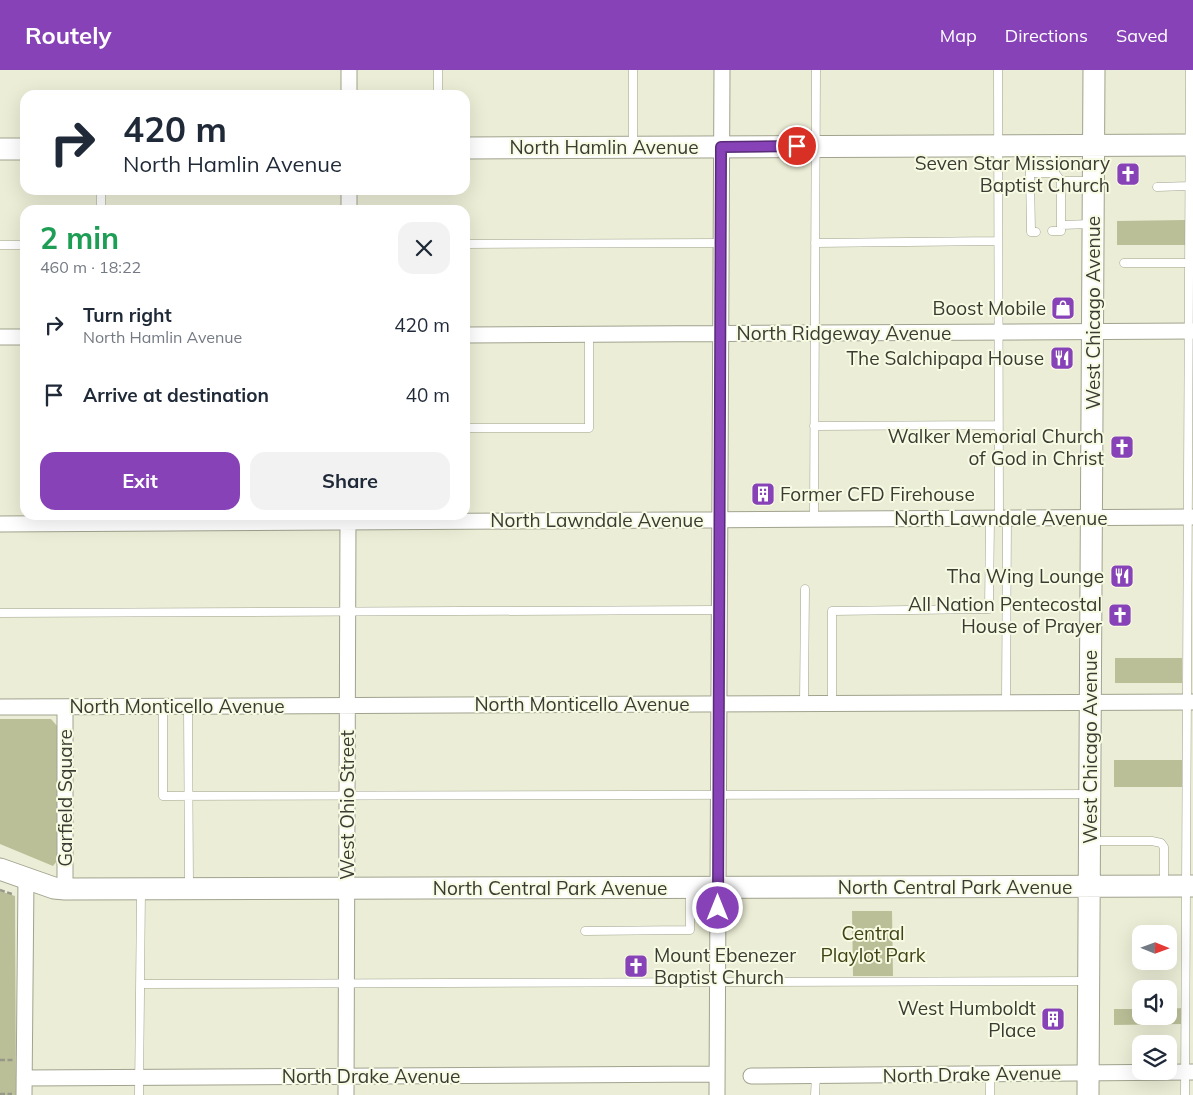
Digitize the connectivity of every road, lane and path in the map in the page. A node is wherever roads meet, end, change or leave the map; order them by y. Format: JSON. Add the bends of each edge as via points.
{"nodes":[{"id":1,"x":349,"y":70,"type":"edge"},
{"id":2,"x":438,"y":70,"type":"edge"},
{"id":3,"x":633,"y":70,"type":"edge"},
{"id":4,"x":722,"y":70,"type":"edge"},
{"id":5,"x":816,"y":70,"type":"edge"},
{"id":6,"x":998,"y":70,"type":"edge"},
{"id":7,"x":1094,"y":70,"type":"edge"},
{"id":8,"x":1190,"y":70,"type":"edge"},
{"id":9,"x":349,"y":90,"type":"edge"},
{"id":10,"x":438,"y":90,"type":"edge"},
{"id":11,"x":1094,"y":145,"type":"junction"},
{"id":12,"x":1191,"y":145,"type":"edge"},
{"id":13,"x":815,"y":146,"type":"junction"},
{"id":14,"x":998,"y":146,"type":"junction"},
{"id":15,"x":1030,"y":146,"type":"junction"},
{"id":16,"x":1055,"y":146,"type":"junction"},
{"id":17,"x":633,"y":147,"type":"junction"},
{"id":18,"x":721,"y":147,"type":"junction"},
{"id":19,"x":470,"y":148,"type":"edge"},
{"id":20,"x":0,"y":149,"type":"edge"},
{"id":21,"x":20,"y":149,"type":"edge"},
{"id":22,"x":1030,"y":172,"type":"junction"},
{"id":23,"x":1055,"y":173,"type":"junction"},
{"id":24,"x":1061,"y":181,"type":"junction"},
{"id":25,"x":1094,"y":182,"type":"junction"},
{"id":26,"x":1189,"y":186,"type":"junction"},
{"id":27,"x":1157,"y":187,"type":"dead end"},
{"id":28,"x":1052,"y":207,"type":"dead end"},
{"id":29,"x":1061,"y":207,"type":"junction"},
{"id":30,"x":1052,"y":220,"type":"dead end"},
{"id":31,"x":1061,"y":223,"type":"junction"},
{"id":32,"x":1093,"y":224,"type":"junction"},
{"id":33,"x":1052,"y":231,"type":"dead end"},
{"id":34,"x":1036,"y":232,"type":"dead end"},
{"id":35,"x":1191,"y":240,"type":"edge"},
{"id":36,"x":998,"y":241,"type":"junction"},
{"id":37,"x":721,"y":243,"type":"junction"},
{"id":38,"x":815,"y":243,"type":"junction"},
{"id":39,"x":470,"y":244,"type":"edge"},
{"id":40,"x":0,"y":245,"type":"edge"},
{"id":41,"x":20,"y":245,"type":"edge"},
{"id":42,"x":1189,"y":263,"type":"junction"},
{"id":43,"x":1124,"y":264,"type":"dead end"},
{"id":44,"x":1191,"y":331,"type":"edge"},
{"id":45,"x":998,"y":332,"type":"junction"},
{"id":46,"x":1092,"y":332,"type":"junction"},
{"id":47,"x":814,"y":333,"type":"junction"},
{"id":48,"x":589,"y":334,"type":"junction"},
{"id":49,"x":720,"y":334,"type":"junction"},
{"id":50,"x":470,"y":335,"type":"edge"},
{"id":51,"x":0,"y":337,"type":"edge"},
{"id":52,"x":20,"y":337,"type":"edge"},
{"id":53,"x":1190,"y":424,"type":"edge"},
{"id":54,"x":998,"y":425,"type":"junction"},
{"id":55,"x":814,"y":426,"type":"junction"},
{"id":56,"x":470,"y":428,"type":"edge"},
{"id":57,"x":1092,"y":517,"type":"junction"},
{"id":58,"x":1190,"y":517,"type":"edge"},
{"id":59,"x":998,"y":518,"type":"junction"},
{"id":60,"x":470,"y":519,"type":"edge"},
{"id":61,"x":814,"y":519,"type":"junction"},
{"id":62,"x":52,"y":520,"type":"edge"},
{"id":63,"x":348,"y":520,"type":"edge"},
{"id":64,"x":720,"y":520,"type":"junction"},
{"id":65,"x":0,"y":524,"type":"edge"},
{"id":66,"x":805,"y":589,"type":"dead end"},
{"id":67,"x":1190,"y":609,"type":"edge"},
{"id":68,"x":348,"y":610,"type":"junction"},
{"id":69,"x":719,"y":610,"type":"junction"},
{"id":70,"x":0,"y":613,"type":"edge"},
{"id":71,"x":1090,"y":702,"type":"junction"},
{"id":72,"x":1190,"y":702,"type":"edge"},
{"id":73,"x":832,"y":703,"type":"junction"},
{"id":74,"x":1006,"y":703,"type":"junction"},
{"id":75,"x":718,"y":704,"type":"junction"},
{"id":76,"x":804,"y":704,"type":"junction"},
{"id":77,"x":347,"y":705,"type":"junction"},
{"id":78,"x":65,"y":706,"type":"junction"},
{"id":79,"x":163,"y":706,"type":"junction"},
{"id":80,"x":188,"y":706,"type":"junction"},
{"id":81,"x":0,"y":707,"type":"edge"},
{"id":82,"x":1090,"y":794,"type":"junction"},
{"id":83,"x":718,"y":795,"type":"junction"},
{"id":84,"x":1190,"y":795,"type":"edge"},
{"id":85,"x":188,"y":796,"type":"junction"},
{"id":86,"x":347,"y":796,"type":"junction"},
{"id":87,"x":1090,"y":840,"type":"junction"},
{"id":88,"x":0,"y":870,"type":"edge"},
{"id":89,"x":1190,"y":886,"type":"edge"},
{"id":90,"x":21,"y":887,"type":"junction"},
{"id":91,"x":1089,"y":887,"type":"junction"},
{"id":92,"x":1164,"y":887,"type":"junction"},
{"id":93,"x":141,"y":888,"type":"junction"},
{"id":94,"x":189,"y":888,"type":"junction"},
{"id":95,"x":347,"y":888,"type":"junction"},
{"id":96,"x":690,"y":888,"type":"junction"},
{"id":97,"x":718,"y":888,"type":"junction"},
{"id":98,"x":65,"y":889,"type":"junction"},
{"id":99,"x":0,"y":890,"type":"edge"},
{"id":100,"x":585,"y":932,"type":"dead end"},
{"id":101,"x":1189,"y":980,"type":"edge"},
{"id":102,"x":1088,"y":981,"type":"junction"},
{"id":103,"x":346,"y":982,"type":"junction"},
{"id":104,"x":717,"y":982,"type":"junction"},
{"id":105,"x":140,"y":984,"type":"junction"},
{"id":106,"x":0,"y":1060,"type":"edge"},
{"id":107,"x":17,"y":1060,"type":"dead end"},
{"id":108,"x":1189,"y":1072,"type":"edge"},
{"id":109,"x":1088,"y":1073,"type":"junction"},
{"id":110,"x":717,"y":1074,"type":"junction"},
{"id":111,"x":990,"y":1074,"type":"junction"},
{"id":112,"x":816,"y":1075,"type":"junction"},
{"id":113,"x":346,"y":1076,"type":"junction"},
{"id":114,"x":751,"y":1076,"type":"dead end"},
{"id":115,"x":139,"y":1077,"type":"junction"},
{"id":116,"x":24,"y":1078,"type":"junction"},
{"id":117,"x":0,"y":1094,"type":"edge"},
{"id":118,"x":20,"y":1094,"type":"edge"},
{"id":119,"x":139,"y":1095,"type":"edge"},
{"id":120,"x":346,"y":1095,"type":"edge"},
{"id":121,"x":717,"y":1095,"type":"edge"},
{"id":122,"x":815,"y":1095,"type":"edge"},
{"id":123,"x":990,"y":1095,"type":"edge"},
{"id":124,"x":1088,"y":1095,"type":"edge"},
{"id":125,"x":1185,"y":1095,"type":"edge"}],
"edges":[{"from":1,"to":9,"type":"street"},
{"from":2,"to":10,"type":"lane"},
{"from":3,"to":17,"type":"lane"},
{"from":4,"to":18,"type":"street"},
{"from":5,"to":13,"type":"lane"},
{"from":6,"to":14,"type":"lane"},
{"from":7,"to":11,"type":"street","name":"West Chicago Avenue"},
{"from":8,"to":12,"type":"lane"},
{"from":11,"to":12,"type":"street","name":"North Hamlin Avenue"},
{"from":11,"to":16,"type":"street","name":"North Hamlin Avenue"},
{"from":11,"to":25,"type":"street","name":"West Chicago Avenue"},
{"from":12,"to":26,"type":"lane"},
{"from":13,"to":14,"type":"street","name":"North Hamlin Avenue"},
{"from":13,"to":18,"type":"street","name":"North Hamlin Avenue"},
{"from":13,"to":38,"type":"lane"},
{"from":14,"to":15,"type":"street","name":"North Hamlin Avenue"},
{"from":14,"to":36,"type":"lane"},
{"from":15,"to":16,"type":"street","name":"North Hamlin Avenue"},
{"from":15,"to":22,"type":"lane"},
{"from":16,"to":23,"type":"lane"},
{"from":17,"to":18,"type":"street","name":"North Hamlin Avenue"},
{"from":17,"to":19,"type":"street","name":"North Hamlin Avenue"},
{"from":18,"to":37,"type":"street"},
{"from":20,"to":21,"type":"street"},
{"from":22,"to":23,"type":"lane"},
{"from":22,"to":34,"type":"lane","via":[[1033,191],[1031,232]]},
{"from":23,"to":24,"type":"lane"},
{"from":24,"to":25,"type":"lane"},
{"from":24,"to":29,"type":"lane","via":[[1056,191]]},
{"from":25,"to":32,"type":"street","name":"West Chicago Avenue"},
{"from":26,"to":27,"type":"lane"},
{"from":26,"to":35,"type":"lane"},
{"from":28,"to":29,"type":"lane"},
{"from":29,"to":31,"type":"lane"},
{"from":30,"to":31,"type":"lane"},
{"from":31,"to":32,"type":"lane"},
{"from":31,"to":33,"type":"lane","via":[[1061,231]]},
{"from":32,"to":46,"type":"street","name":"West Chicago Avenue"},
{"from":35,"to":42,"type":"lane"},
{"from":36,"to":38,"type":"lane"},
{"from":36,"to":45,"type":"lane"},
{"from":37,"to":39,"type":"lane"},
{"from":37,"to":49,"type":"street"},
{"from":38,"to":47,"type":"lane"},
{"from":40,"to":41,"type":"lane"},
{"from":42,"to":43,"type":"lane"},
{"from":42,"to":44,"type":"lane"},
{"from":44,"to":46,"type":"street","name":"North Ridgeway Avenue"},
{"from":44,"to":53,"type":"lane"},
{"from":45,"to":46,"type":"street","name":"North Ridgeway Avenue"},
{"from":45,"to":47,"type":"street","name":"North Ridgeway Avenue"},
{"from":45,"to":54,"type":"lane"},
{"from":46,"to":57,"type":"street","name":"West Chicago Avenue"},
{"from":47,"to":49,"type":"street","name":"North Ridgeway Avenue"},
{"from":47,"to":55,"type":"lane"},
{"from":48,"to":49,"type":"street","name":"North Ridgeway Avenue"},
{"from":48,"to":50,"type":"street","name":"North Ridgeway Avenue"},
{"from":48,"to":56,"type":"lane","via":[[589,428]]},
{"from":49,"to":64,"type":"street"},
{"from":51,"to":52,"type":"street"},
{"from":53,"to":58,"type":"lane"},
{"from":54,"to":55,"type":"lane"},
{"from":54,"to":59,"type":"lane"},
{"from":55,"to":61,"type":"lane"},
{"from":57,"to":58,"type":"street","name":"North Lawndale Avenue"},
{"from":57,"to":59,"type":"street","name":"North Lawndale Avenue"},
{"from":57,"to":71,"type":"street","name":"West Chicago Avenue"},
{"from":58,"to":67,"type":"lane"},
{"from":59,"to":61,"type":"street","name":"North Lawndale Avenue"},
{"from":59,"to":73,"type":"lane","via":[[989,609],[832,611]]},
{"from":59,"to":74,"type":"lane"},
{"from":60,"to":64,"type":"street","name":"North Lawndale Avenue"},
{"from":61,"to":64,"type":"street","name":"North Lawndale Avenue"},
{"from":62,"to":65,"type":"street","name":"North Lawndale Avenue"},
{"from":63,"to":68,"type":"street","name":"West Ohio Street"},
{"from":64,"to":69,"type":"street"},
{"from":66,"to":76,"type":"lane"},
{"from":67,"to":72,"type":"lane"},
{"from":68,"to":69,"type":"lane"},
{"from":68,"to":70,"type":"lane"},
{"from":68,"to":77,"type":"street","name":"West Ohio Street"},
{"from":69,"to":75,"type":"street"},
{"from":71,"to":72,"type":"street","name":"North Monticello Avenue"},
{"from":71,"to":74,"type":"street","name":"North Monticello Avenue"},
{"from":71,"to":82,"type":"street","name":"West Chicago Avenue"},
{"from":72,"to":84,"type":"lane"},
{"from":73,"to":74,"type":"street","name":"North Monticello Avenue"},
{"from":73,"to":76,"type":"street","name":"North Monticello Avenue"},
{"from":75,"to":76,"type":"street","name":"North Monticello Avenue"},
{"from":75,"to":77,"type":"street","name":"North Monticello Avenue"},
{"from":75,"to":83,"type":"street"},
{"from":77,"to":80,"type":"street","name":"North Monticello Avenue"},
{"from":77,"to":86,"type":"street","name":"West Ohio Street"},
{"from":78,"to":79,"type":"street","name":"North Monticello Avenue"},
{"from":78,"to":81,"type":"street","name":"North Monticello Avenue"},
{"from":78,"to":98,"type":"street","name":"Garfield Square"},
{"from":79,"to":80,"type":"street","name":"North Monticello Avenue"},
{"from":79,"to":85,"type":"lane","via":[[163,796]]},
{"from":80,"to":85,"type":"lane"},
{"from":82,"to":83,"type":"lane"},
{"from":82,"to":87,"type":"street","name":"West Chicago Avenue"},
{"from":83,"to":86,"type":"lane"},
{"from":83,"to":97,"type":"street"},
{"from":84,"to":89,"type":"lane"},
{"from":85,"to":86,"type":"lane"},
{"from":85,"to":94,"type":"lane"},
{"from":86,"to":95,"type":"street","name":"West Ohio Street"},
{"from":87,"to":91,"type":"street","name":"West Chicago Avenue"},
{"from":87,"to":92,"type":"lane","via":[[1161,843],[1164,847]]},
{"from":88,"to":90,"type":"street","name":"North Central Park Avenue"},
{"from":89,"to":92,"type":"street","name":"North Central Park Avenue"},
{"from":89,"to":101,"type":"lane"},
{"from":90,"to":98,"type":"street","name":"North Central Park Avenue"},
{"from":90,"to":99,"type":"path"},
{"from":90,"to":116,"type":"street"},
{"from":91,"to":92,"type":"street","name":"North Central Park Avenue"},
{"from":91,"to":97,"type":"street","name":"North Central Park Avenue"},
{"from":91,"to":102,"type":"street","name":"West Chicago Avenue"},
{"from":93,"to":94,"type":"street","name":"North Central Park Avenue"},
{"from":93,"to":98,"type":"street","name":"North Central Park Avenue"},
{"from":93,"to":105,"type":"lane"},
{"from":94,"to":95,"type":"street","name":"North Central Park Avenue"},
{"from":95,"to":96,"type":"street","name":"North Central Park Avenue"},
{"from":95,"to":103,"type":"street","name":"West Ohio Street"},
{"from":96,"to":97,"type":"street","name":"North Central Park Avenue"},
{"from":96,"to":100,"type":"lane","via":[[690,930]]},
{"from":97,"to":104,"type":"street"},
{"from":101,"to":108,"type":"lane"},
{"from":102,"to":104,"type":"lane"},
{"from":102,"to":109,"type":"street","name":"West Chicago Avenue"},
{"from":103,"to":104,"type":"lane"},
{"from":103,"to":105,"type":"lane"},
{"from":103,"to":113,"type":"street","name":"West Ohio Street"},
{"from":104,"to":110,"type":"street"},
{"from":105,"to":115,"type":"lane"},
{"from":106,"to":107,"type":"path"},
{"from":108,"to":109,"type":"street","name":"North Drake Avenue"},
{"from":108,"to":125,"type":"lane"},
{"from":109,"to":111,"type":"street","name":"North Drake Avenue"},
{"from":109,"to":124,"type":"street","name":"West Chicago Avenue"},
{"from":110,"to":113,"type":"street","name":"North Drake Avenue"},
{"from":110,"to":121,"type":"street"},
{"from":111,"to":112,"type":"street","name":"North Drake Avenue"},
{"from":111,"to":123,"type":"lane"},
{"from":112,"to":114,"type":"street","name":"North Drake Avenue"},
{"from":112,"to":122,"type":"lane"},
{"from":113,"to":115,"type":"street","name":"North Drake Avenue"},
{"from":113,"to":120,"type":"street","name":"West Ohio Street"},
{"from":115,"to":116,"type":"street","name":"North Drake Avenue"},
{"from":115,"to":119,"type":"lane"},
{"from":116,"to":118,"type":"street"},
{"from":117,"to":118,"type":"path"}]}
